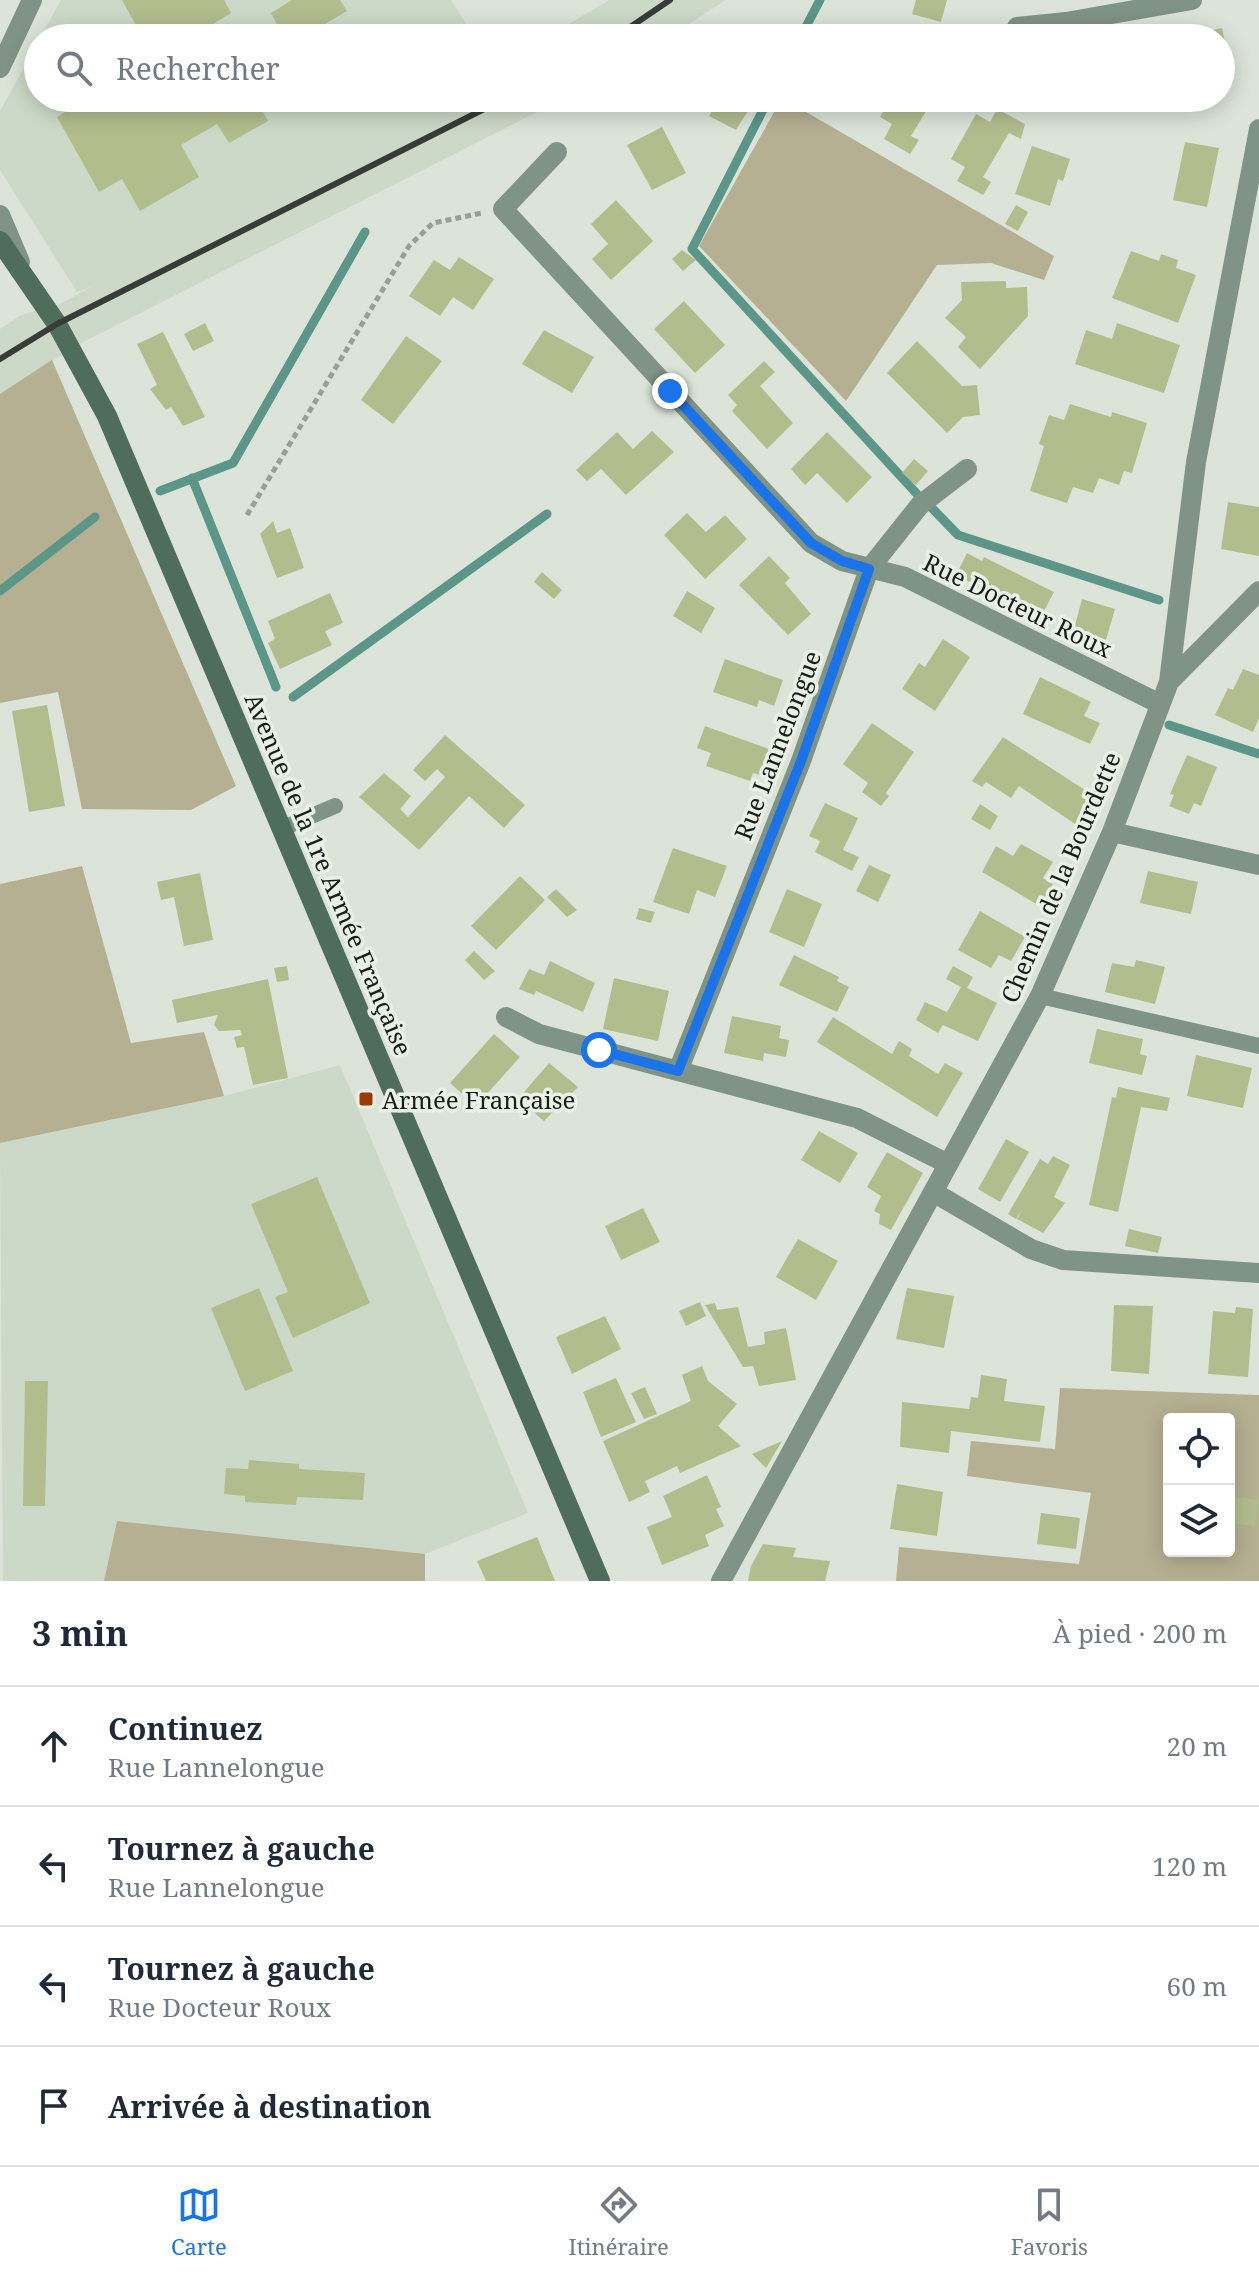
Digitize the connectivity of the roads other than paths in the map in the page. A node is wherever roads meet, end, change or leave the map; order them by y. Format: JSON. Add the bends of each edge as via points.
{"nodes":[{"id":1,"x":32,"y":0,"type":"edge"},
{"id":2,"x":1192,"y":0,"type":"edge"},
{"id":3,"x":1046,"y":24,"type":"edge"},
{"id":4,"x":6,"y":37,"type":"edge"},
{"id":5,"x":0,"y":68,"type":"edge"},
{"id":6,"x":1259,"y":129,"type":"edge"},
{"id":7,"x":557,"y":152,"type":"dead end"},
{"id":8,"x":0,"y":215,"type":"edge"},
{"id":9,"x":0,"y":241,"type":"edge"},
{"id":10,"x":25,"y":273,"type":"junction"},
{"id":11,"x":967,"y":469,"type":"dead end"},
{"id":12,"x":869,"y":569,"type":"junction"},
{"id":13,"x":1259,"y":591,"type":"edge"},
{"id":14,"x":1169,"y":682,"type":"junction"},
{"id":15,"x":1160,"y":704,"type":"junction"},
{"id":16,"x":335,"y":806,"type":"dead end"},
{"id":17,"x":281,"y":829,"type":"junction"},
{"id":18,"x":1112,"y":832,"type":"junction"},
{"id":19,"x":1259,"y":865,"type":"edge"},
{"id":20,"x":1040,"y":996,"type":"junction"},
{"id":21,"x":506,"y":1017,"type":"dead end"},
{"id":22,"x":1259,"y":1046,"type":"edge"},
{"id":23,"x":678,"y":1071,"type":"junction"},
{"id":24,"x":948,"y":1164,"type":"junction"},
{"id":25,"x":933,"y":1192,"type":"junction"},
{"id":26,"x":1259,"y":1273,"type":"edge"},
{"id":27,"x":600,"y":1581,"type":"edge"},
{"id":28,"x":721,"y":1581,"type":"edge"}],
"edges":[{"from":1,"to":4,"type":"street"},
{"from":2,"to":3,"type":"street"},
{"from":4,"to":5,"type":"street"},
{"from":6,"to":14,"type":"street","name":"Chemin de la Bourdette","via":[[1196,462]]},
{"from":7,"to":12,"type":"street","name":"Rue Docteur Roux","via":[[503,209],[811,543]]},
{"from":8,"to":10,"type":"street"},
{"from":9,"to":10,"type":"main road","name":"Avenue de la 1re Armée Française"},
{"from":10,"to":17,"type":"main road","name":"Avenue de la 1re Armée Française","via":[[107,416]]},
{"from":11,"to":12,"type":"street","name":"Rue Lannelongue","via":[[920,505]]},
{"from":12,"to":15,"type":"street","name":"Rue Docteur Roux","via":[[905,577]]},
{"from":12,"to":23,"type":"street","name":"Rue Lannelongue","via":[[801,761]]},
{"from":13,"to":14,"type":"street"},
{"from":14,"to":15,"type":"street","name":"Chemin de la Bourdette"},
{"from":15,"to":18,"type":"street","name":"Chemin de la Bourdette"},
{"from":16,"to":17,"type":"lane"},
{"from":17,"to":27,"type":"main road","name":"Avenue de la 1re Armée Française"},
{"from":18,"to":19,"type":"street"},
{"from":18,"to":20,"type":"street","name":"Chemin de la Bourdette"},
{"from":20,"to":22,"type":"lane"},
{"from":20,"to":24,"type":"street","name":"Chemin de la Bourdette"},
{"from":21,"to":23,"type":"street","via":[[539,1034]]},
{"from":23,"to":24,"type":"street","via":[[857,1118]]},
{"from":24,"to":25,"type":"street","name":"Chemin de la Bourdette"},
{"from":25,"to":26,"type":"street","via":[[1031,1249],[1063,1260]]},
{"from":25,"to":28,"type":"street","name":"Chemin de la Bourdette"}]}
